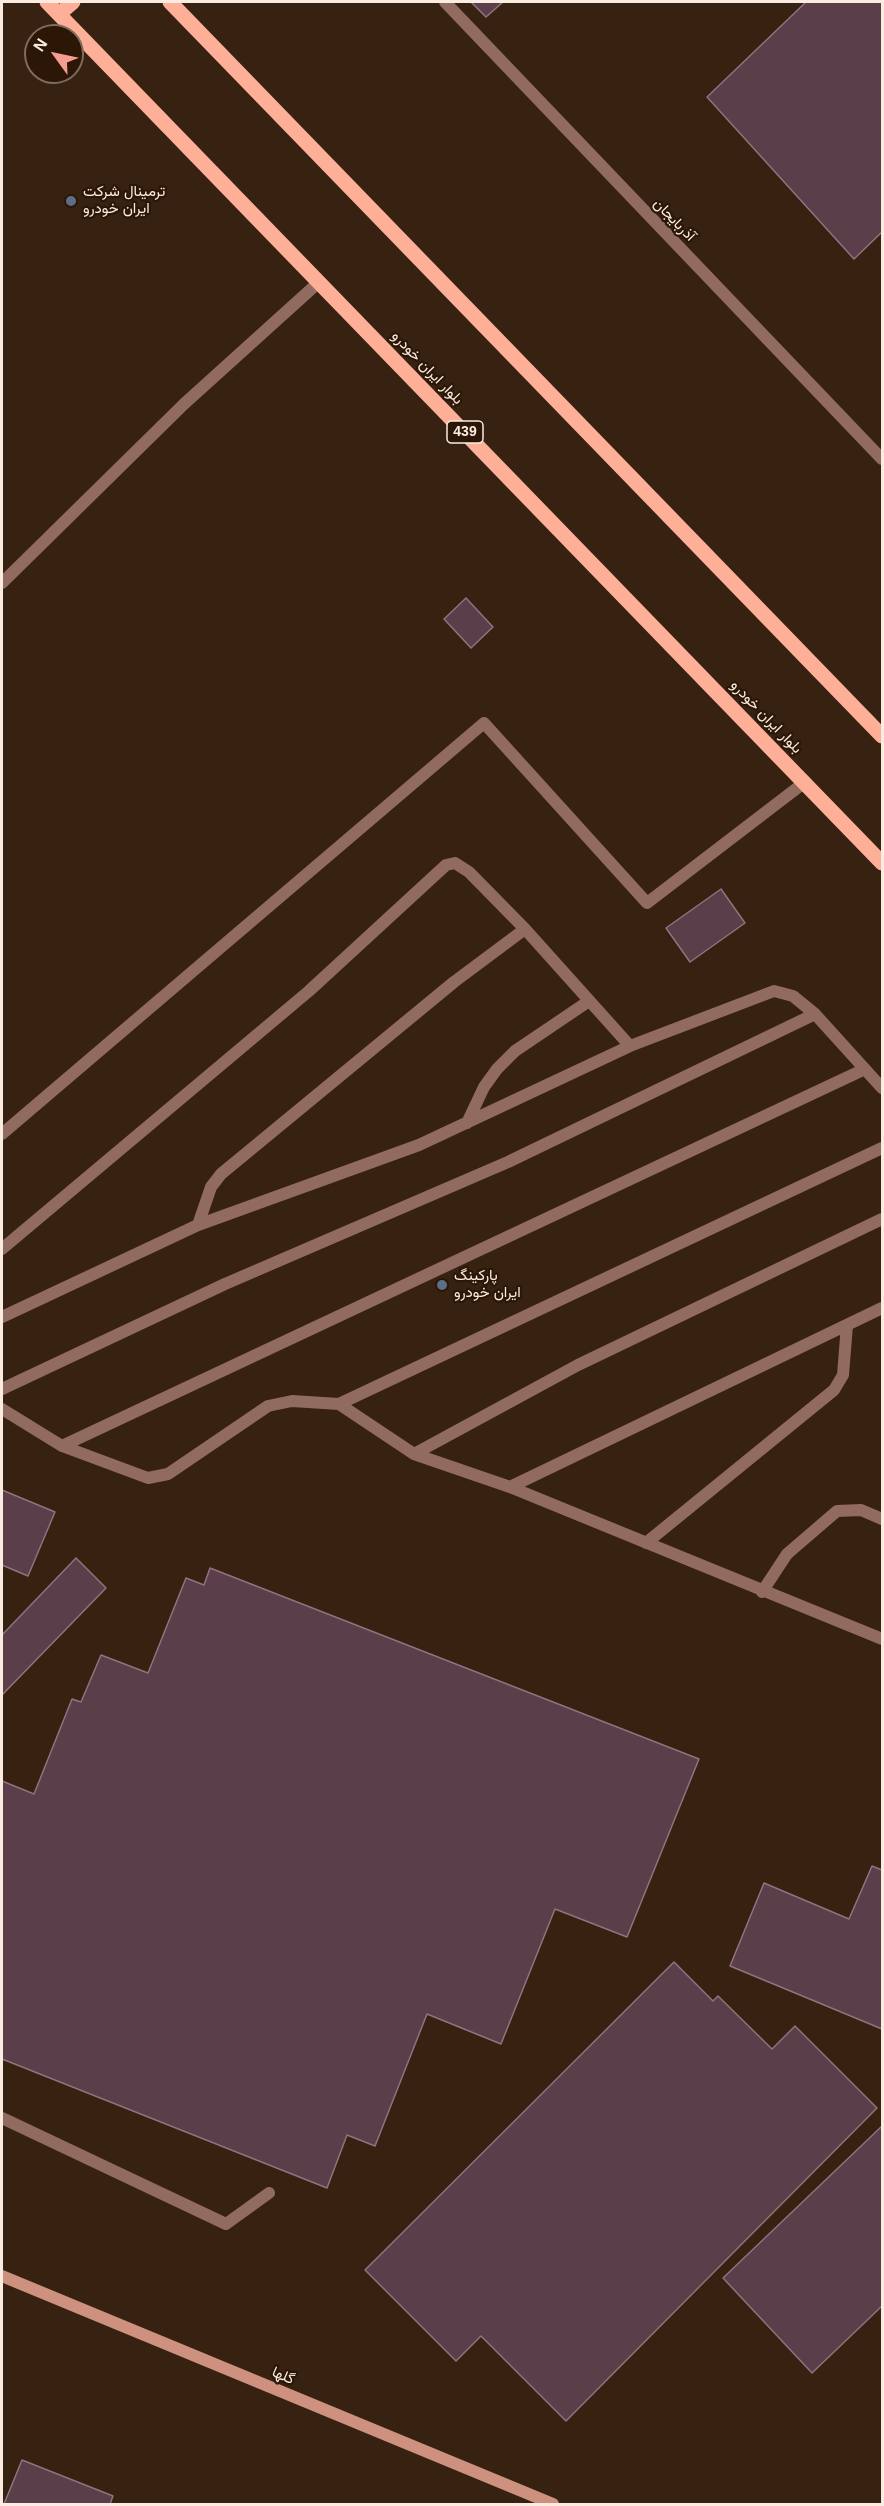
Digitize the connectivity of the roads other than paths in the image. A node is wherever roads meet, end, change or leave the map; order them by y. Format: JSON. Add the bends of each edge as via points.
{"nodes":[{"id":1,"x":47,"y":2,"type":"edge"},
{"id":2,"x":73,"y":2,"type":"edge"},
{"id":3,"x":170,"y":2,"type":"edge"},
{"id":4,"x":445,"y":2,"type":"edge"},
{"id":5,"x":59,"y":14,"type":"junction"},
{"id":6,"x":319,"y":282,"type":"junction"},
{"id":7,"x":882,"y":459,"type":"edge"},
{"id":8,"x":2,"y":583,"type":"edge"},
{"id":9,"x":882,"y":736,"type":"edge"},
{"id":10,"x":805,"y":782,"type":"junction"},
{"id":11,"x":882,"y":863,"type":"edge"},
{"id":12,"x":525,"y":929,"type":"junction"},
{"id":13,"x":589,"y":1001,"type":"junction"},
{"id":14,"x":814,"y":1014,"type":"junction"},
{"id":15,"x":630,"y":1046,"type":"junction"},
{"id":16,"x":865,"y":1069,"type":"junction"},
{"id":17,"x":882,"y":1088,"type":"edge"},
{"id":18,"x":467,"y":1123,"type":"junction"},
{"id":19,"x":2,"y":1134,"type":"edge"},
{"id":20,"x":882,"y":1148,"type":"edge"},
{"id":21,"x":882,"y":1220,"type":"edge"},
{"id":22,"x":198,"y":1225,"type":"junction"},
{"id":23,"x":2,"y":1249,"type":"edge"},
{"id":24,"x":882,"y":1308,"type":"edge"},
{"id":25,"x":2,"y":1317,"type":"edge"},
{"id":26,"x":847,"y":1325,"type":"junction"},
{"id":27,"x":2,"y":1389,"type":"edge"},
{"id":28,"x":339,"y":1404,"type":"junction"},
{"id":29,"x":2,"y":1409,"type":"edge"},
{"id":30,"x":62,"y":1446,"type":"junction"},
{"id":31,"x":414,"y":1454,"type":"junction"},
{"id":32,"x":510,"y":1487,"type":"junction"},
{"id":33,"x":882,"y":1520,"type":"edge"},
{"id":34,"x":646,"y":1543,"type":"junction"},
{"id":35,"x":762,"y":1592,"type":"junction"},
{"id":36,"x":882,"y":1639,"type":"edge"},
{"id":37,"x":2,"y":2118,"type":"edge"},
{"id":38,"x":269,"y":2193,"type":"dead end"},
{"id":39,"x":2,"y":2276,"type":"edge"},
{"id":40,"x":553,"y":2505,"type":"edge"}],
"edges":[{"from":1,"to":5,"type":"main road","name":"بلوار ایران خودرو","number":"439"},
{"from":2,"to":5,"type":"main road"},
{"from":3,"to":9,"type":"main road"},
{"from":4,"to":7,"type":"lane","name":"آذربایجان"},
{"from":5,"to":6,"type":"main road","name":"بلوار ایران خودرو","number":"439"},
{"from":6,"to":8,"type":"lane","via":[[184,404]]},
{"from":6,"to":10,"type":"main road","name":"بلوار ایران خودرو","number":"439"},
{"from":10,"to":11,"type":"main road","name":"بلوار ایران خودرو","number":"439"},
{"from":10,"to":19,"type":"lane","via":[[647,903],[484,723]]},
{"from":12,"to":13,"type":"lane"},
{"from":12,"to":22,"type":"lane","via":[[454,982],[221,1174],[211,1187]]},
{"from":12,"to":23,"type":"lane","via":[[469,872],[455,863],[446,865],[309,991]]},
{"from":13,"to":15,"type":"lane"},
{"from":13,"to":18,"type":"lane","via":[[509,1057],[484,1087]]},
{"from":14,"to":15,"type":"lane","via":[[793,996],[774,991]]},
{"from":14,"to":16,"type":"lane"},
{"from":14,"to":27,"type":"lane","via":[[508,1162],[225,1284]]},
{"from":15,"to":18,"type":"lane"},
{"from":16,"to":17,"type":"lane"},
{"from":16,"to":30,"type":"lane"},
{"from":18,"to":22,"type":"lane","via":[[420,1145]]},
{"from":20,"to":28,"type":"lane"},
{"from":21,"to":31,"type":"lane","via":[[578,1365]]},
{"from":22,"to":25,"type":"lane"},
{"from":24,"to":26,"type":"lane"},
{"from":26,"to":32,"type":"lane"},
{"from":26,"to":34,"type":"lane","via":[[843,1375],[834,1390]]},
{"from":28,"to":30,"type":"lane","via":[[292,1401],[268,1406],[168,1474],[148,1478]]},
{"from":28,"to":31,"type":"lane"},
{"from":29,"to":30,"type":"lane"},
{"from":31,"to":32,"type":"lane"},
{"from":32,"to":34,"type":"lane"},
{"from":33,"to":35,"type":"lane","via":[[861,1510],[837,1511],[787,1554]]},
{"from":34,"to":35,"type":"lane"},
{"from":35,"to":36,"type":"lane"},
{"from":37,"to":38,"type":"lane","via":[[226,2224]]},
{"from":39,"to":40,"type":"street","name":"گلها"}]}
